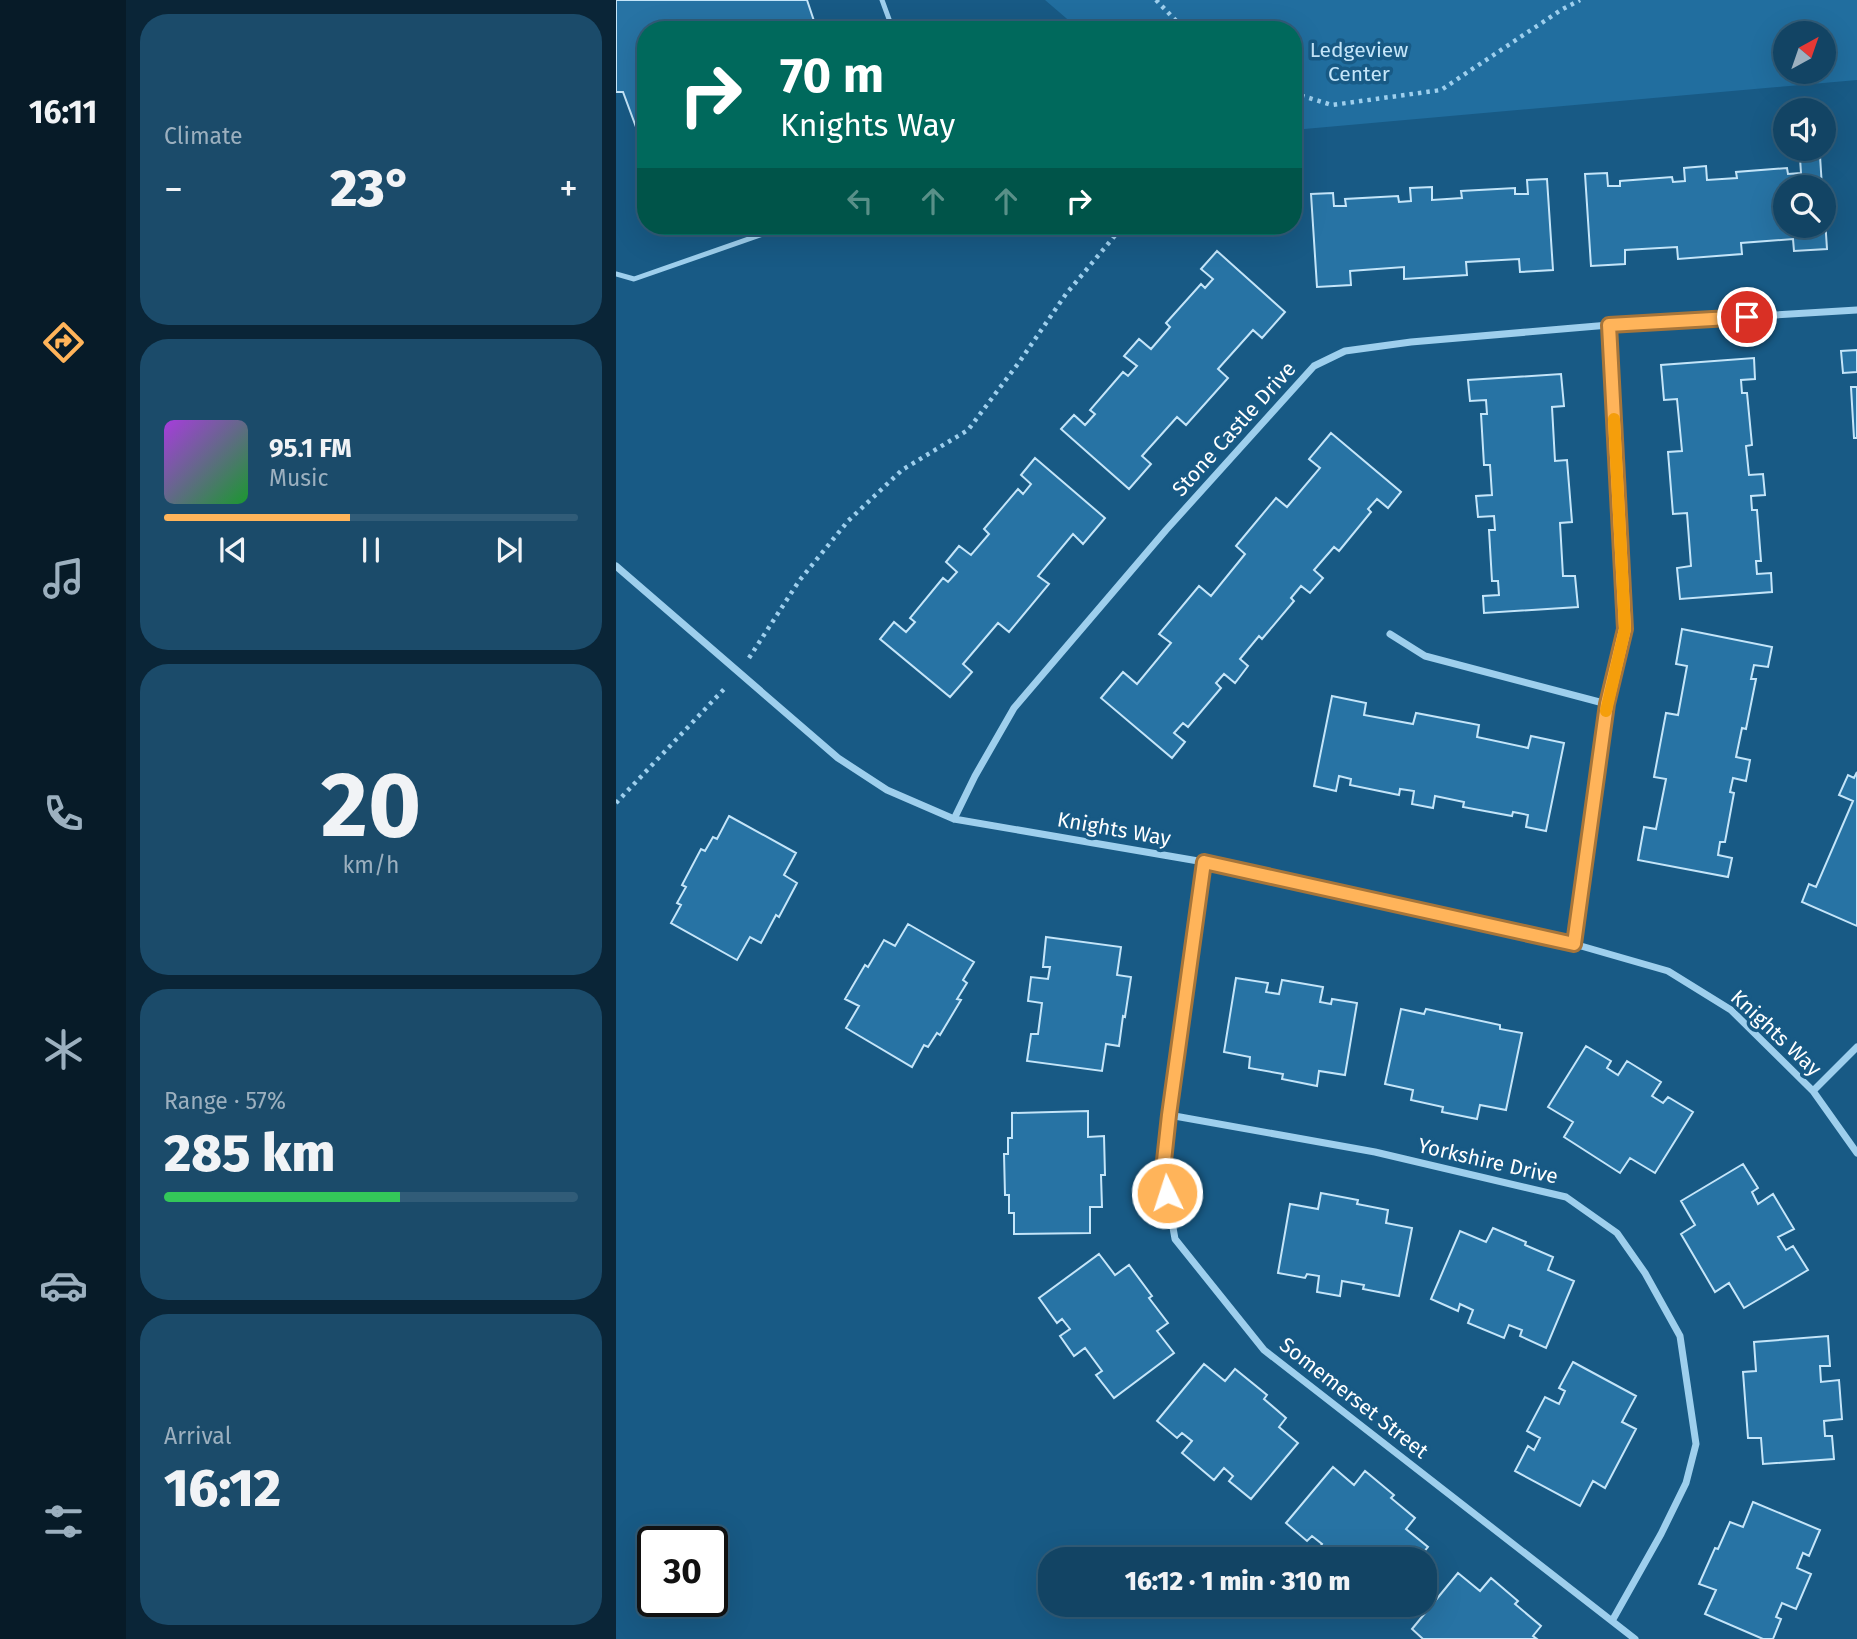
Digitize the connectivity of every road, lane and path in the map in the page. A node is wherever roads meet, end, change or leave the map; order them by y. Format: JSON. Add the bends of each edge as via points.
{"nodes":[{"id":1,"x":882,"y":0,"type":"edge"},
{"id":2,"x":1156,"y":0,"type":"edge"},
{"id":3,"x":1580,"y":0,"type":"edge"},
{"id":4,"x":890,"y":21,"type":"edge"},
{"id":5,"x":1176,"y":21,"type":"edge"},
{"id":6,"x":1302,"y":96,"type":"edge"},
{"id":7,"x":760,"y":235,"type":"edge"},
{"id":8,"x":1115,"y":235,"type":"edge"},
{"id":9,"x":616,"y":274,"type":"edge"},
{"id":10,"x":1857,"y":310,"type":"edge"},
{"id":11,"x":1609,"y":325,"type":"junction"},
{"id":12,"x":616,"y":566,"type":"edge"},
{"id":13,"x":1390,"y":634,"type":"dead end"},
{"id":14,"x":739,"y":673,"type":"junction"},
{"id":15,"x":1607,"y":704,"type":"junction"},
{"id":16,"x":616,"y":803,"type":"edge"},
{"id":17,"x":954,"y":819,"type":"junction"},
{"id":18,"x":1204,"y":862,"type":"junction"},
{"id":19,"x":1574,"y":944,"type":"junction"},
{"id":20,"x":1857,"y":1047,"type":"edge"},
{"id":21,"x":1813,"y":1091,"type":"junction"},
{"id":22,"x":1169,"y":1115,"type":"junction"},
{"id":23,"x":1857,"y":1153,"type":"edge"},
{"id":24,"x":1612,"y":1621,"type":"junction"},
{"id":25,"x":1635,"y":1639,"type":"edge"}],
"edges":[{"from":1,"to":4,"type":"lane"},
{"from":2,"to":5,"type":"path"},
{"from":3,"to":6,"type":"path","via":[[1441,90],[1332,105]]},
{"from":7,"to":9,"type":"lane","via":[[635,279]]},
{"from":8,"to":14,"type":"path","via":[[1066,294],[968,430],[902,470],[848,521],[799,581]]},
{"from":10,"to":11,"type":"street","name":"Stone Castle Drive"},
{"from":11,"to":15,"type":"street","via":[[1625,629]]},
{"from":11,"to":17,"type":"street","name":"Stone Castle Drive","via":[[1345,351],[1314,366],[1014,708]]},
{"from":12,"to":14,"type":"street","name":"Knights Way"},
{"from":13,"to":15,"type":"street","via":[[1425,656]]},
{"from":14,"to":16,"type":"path"},
{"from":14,"to":17,"type":"street","name":"Knights Way","via":[[838,758],[887,790]]},
{"from":15,"to":19,"type":"street"},
{"from":17,"to":18,"type":"street","name":"Knights Way"},
{"from":18,"to":19,"type":"street","name":"Knights Way"},
{"from":18,"to":22,"type":"street","name":"Somemerset Street"},
{"from":19,"to":21,"type":"street","name":"Knights Way","via":[[1668,971],[1731,1010]]},
{"from":20,"to":21,"type":"street"},
{"from":21,"to":23,"type":"street","name":"Knights Way"},
{"from":22,"to":24,"type":"street","name":"Somemerset Street","via":[[1163,1170],[1175,1239],[1264,1350]]},
{"from":22,"to":24,"type":"street","name":"Yorkshire Drive","via":[[1375,1152],[1566,1197],[1617,1233],[1680,1336],[1696,1444],[1686,1483]]},
{"from":24,"to":25,"type":"street","name":"Somemerset Street"}]}
